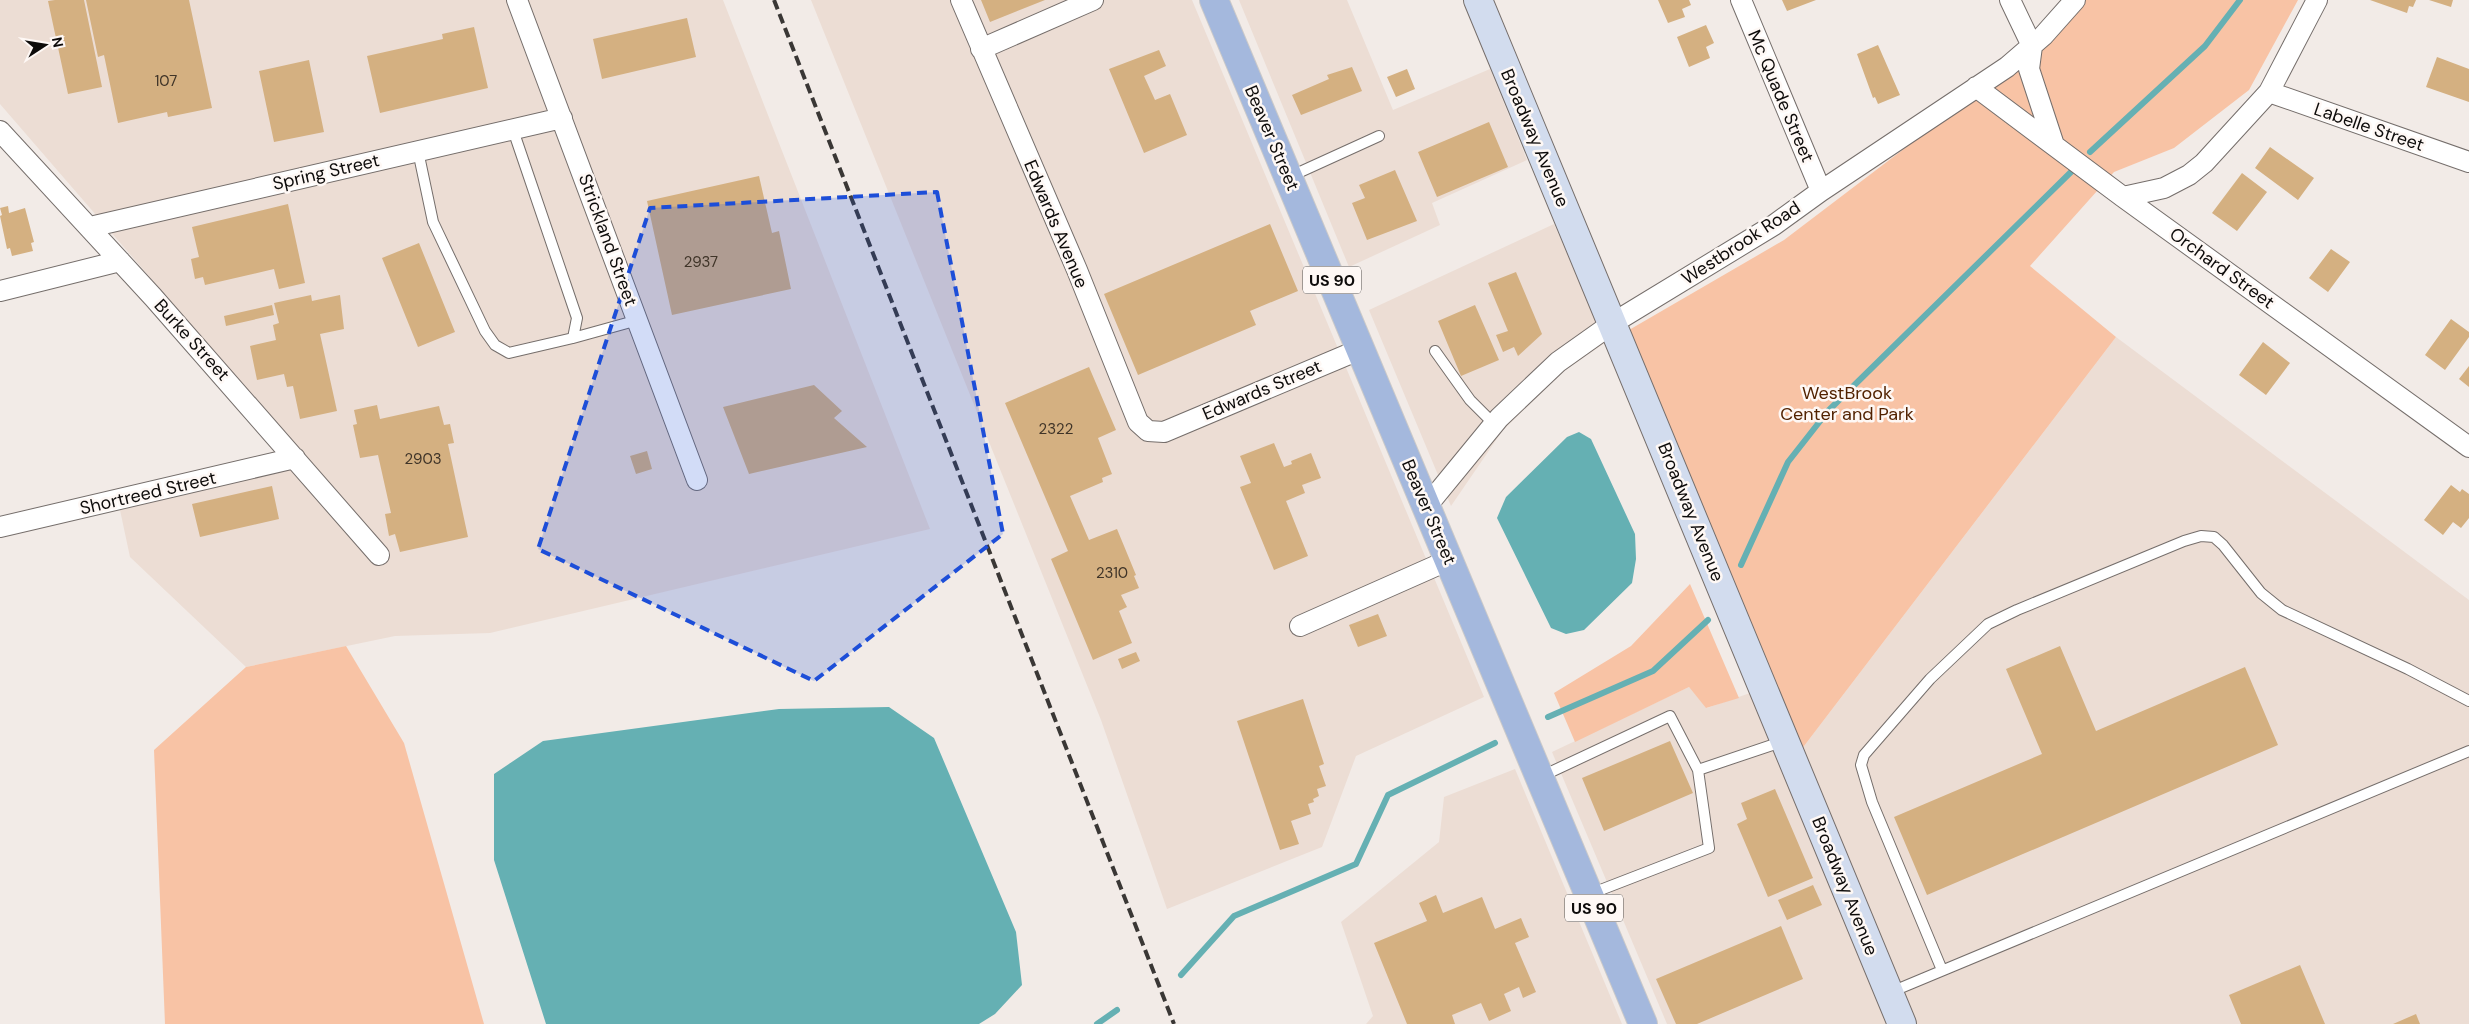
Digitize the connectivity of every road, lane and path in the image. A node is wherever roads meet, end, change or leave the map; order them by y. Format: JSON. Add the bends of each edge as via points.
{"nodes":[{"id":1,"x":517,"y":0,"type":"edge"},
{"id":2,"x":961,"y":0,"type":"edge"},
{"id":3,"x":1093,"y":0,"type":"edge"},
{"id":4,"x":1214,"y":0,"type":"edge"},
{"id":5,"x":1478,"y":0,"type":"edge"},
{"id":6,"x":1740,"y":0,"type":"edge"},
{"id":7,"x":2010,"y":0,"type":"edge"},
{"id":8,"x":2075,"y":0,"type":"edge"},
{"id":9,"x":2317,"y":0,"type":"edge"},
{"id":10,"x":2032,"y":46,"type":"junction"},
{"id":11,"x":980,"y":49,"type":"junction"},
{"id":12,"x":1976,"y":87,"type":"junction"},
{"id":13,"x":2269,"y":92,"type":"junction"},
{"id":14,"x":562,"y":118,"type":"junction"},
{"id":15,"x":513,"y":130,"type":"junction"},
{"id":16,"x":0,"y":131,"type":"edge"},
{"id":17,"x":1379,"y":136,"type":"dead end"},
{"id":18,"x":2054,"y":146,"type":"junction"},
{"id":19,"x":418,"y":151,"type":"junction"},
{"id":20,"x":2469,"y":162,"type":"edge"},
{"id":21,"x":1289,"y":177,"type":"junction"},
{"id":22,"x":1821,"y":191,"type":"junction"},
{"id":23,"x":2123,"y":198,"type":"junction"},
{"id":24,"x":90,"y":227,"type":"junction"},
{"id":25,"x":120,"y":261,"type":"junction"},
{"id":26,"x":0,"y":291,"type":"edge"},
{"id":27,"x":638,"y":320,"type":"junction"},
{"id":28,"x":1613,"y":323,"type":"junction"},
{"id":29,"x":573,"y":338,"type":"junction"},
{"id":30,"x":1361,"y":348,"type":"junction"},
{"id":31,"x":1436,"y":351,"type":"dead end"},
{"id":32,"x":1494,"y":424,"type":"junction"},
{"id":33,"x":1164,"y":432,"type":"joint"},
{"id":34,"x":2469,"y":447,"type":"edge"},
{"id":35,"x":295,"y":458,"type":"junction"},
{"id":36,"x":697,"y":480,"type":"dead end"},
{"id":37,"x":1426,"y":507,"type":"junction"},
{"id":38,"x":0,"y":527,"type":"edge"},
{"id":39,"x":379,"y":555,"type":"dead end"},
{"id":40,"x":1449,"y":560,"type":"junction"},
{"id":41,"x":1300,"y":626,"type":"dead end"},
{"id":42,"x":2469,"y":701,"type":"edge"},
{"id":43,"x":1785,"y":740,"type":"junction"},
{"id":44,"x":2469,"y":750,"type":"edge"},
{"id":45,"x":1698,"y":770,"type":"junction"},
{"id":46,"x":1540,"y":778,"type":"junction"},
{"id":47,"x":1589,"y":895,"type":"junction"},
{"id":48,"x":1942,"y":970,"type":"junction"},
{"id":49,"x":1889,"y":992,"type":"junction"},
{"id":50,"x":1643,"y":1024,"type":"edge"},
{"id":51,"x":1902,"y":1024,"type":"edge"}],
"edges":[{"from":1,"to":14,"type":"street","name":"Strickland Street"},
{"from":2,"to":11,"type":"street","name":"Edwards Avenue"},
{"from":3,"to":11,"type":"street"},
{"from":4,"to":21,"type":"main road","name":"Beaver Street","number":"US 90"},
{"from":5,"to":28,"type":"street","name":"Broadway Avenue"},
{"from":6,"to":22,"type":"street","name":"Mc Quade Street"},
{"from":7,"to":10,"type":"street"},
{"from":8,"to":10,"type":"street","name":"Westbrook Road"},
{"from":9,"to":13,"type":"street"},
{"from":10,"to":12,"type":"street","name":"Westbrook Road"},
{"from":10,"to":18,"type":"street","via":[[2029,69]]},
{"from":11,"to":33,"type":"street","name":"Edwards Avenue","via":[[1077,270],[1138,422],[1148,431]]},
{"from":12,"to":18,"type":"street","name":"Orchard Street"},
{"from":12,"to":22,"type":"street","name":"Westbrook Road"},
{"from":13,"to":20,"type":"street","name":"Labelle Street"},
{"from":13,"to":23,"type":"street","via":[[2189,176],[2164,188]]},
{"from":14,"to":15,"type":"street","name":"Spring Street"},
{"from":14,"to":27,"type":"street","name":"Strickland Street"},
{"from":15,"to":19,"type":"street","name":"Spring Street"},
{"from":15,"to":29,"type":"lane","via":[[577,318]]},
{"from":16,"to":24,"type":"street","name":"Burke Street"},
{"from":17,"to":21,"type":"lane"},
{"from":18,"to":23,"type":"street","name":"Orchard Street"},
{"from":19,"to":24,"type":"street","name":"Spring Street"},
{"from":19,"to":29,"type":"lane","via":[[433,222],[494,345],[509,353]]},
{"from":21,"to":30,"type":"main road","name":"Beaver Street","number":"US 90"},
{"from":22,"to":28,"type":"street","name":"Westbrook Road","via":[[1774,225]]},
{"from":23,"to":34,"type":"street","name":"Orchard Street"},
{"from":24,"to":25,"type":"street","name":"Burke Street"},
{"from":25,"to":26,"type":"street"},
{"from":25,"to":35,"type":"street","name":"Burke Street"},
{"from":27,"to":29,"type":"lane"},
{"from":27,"to":36,"type":"street","name":"Strickland Street"},
{"from":28,"to":32,"type":"street","name":"Westbrook Road","via":[[1558,362]]},
{"from":28,"to":43,"type":"street","name":"Broadway Avenue"},
{"from":30,"to":33,"type":"street","name":"Edwards Street"},
{"from":30,"to":37,"type":"main road","name":"Beaver Street","number":"US 90"},
{"from":31,"to":32,"type":"lane","via":[[1470,400]]},
{"from":32,"to":37,"type":"street","name":"Westbrook Road"},
{"from":35,"to":38,"type":"street","name":"Shortreed Street"},
{"from":35,"to":39,"type":"street","name":"Burke Street"},
{"from":37,"to":40,"type":"main road","name":"Beaver Street","number":"US 90"},
{"from":40,"to":41,"type":"street"},
{"from":40,"to":46,"type":"main road","name":"Beaver Street","number":"US 90"},
{"from":42,"to":48,"type":"lane","via":[[2282,610],[2262,594],[2214,538],[2201,536],[2184,541],[1988,624],[1930,679],[1873,742],[1861,765],[1872,802]]},
{"from":43,"to":45,"type":"lane"},
{"from":43,"to":49,"type":"street","name":"Broadway Avenue"},
{"from":44,"to":48,"type":"lane"},
{"from":45,"to":46,"type":"lane","via":[[1670,716]]},
{"from":45,"to":47,"type":"lane","via":[[1709,848]]},
{"from":46,"to":47,"type":"main road","name":"Beaver Street","number":"US 90"},
{"from":47,"to":50,"type":"main road","name":"Beaver Street","number":"US 90"},
{"from":48,"to":49,"type":"lane"},
{"from":49,"to":51,"type":"street","name":"Broadway Avenue"}]}
